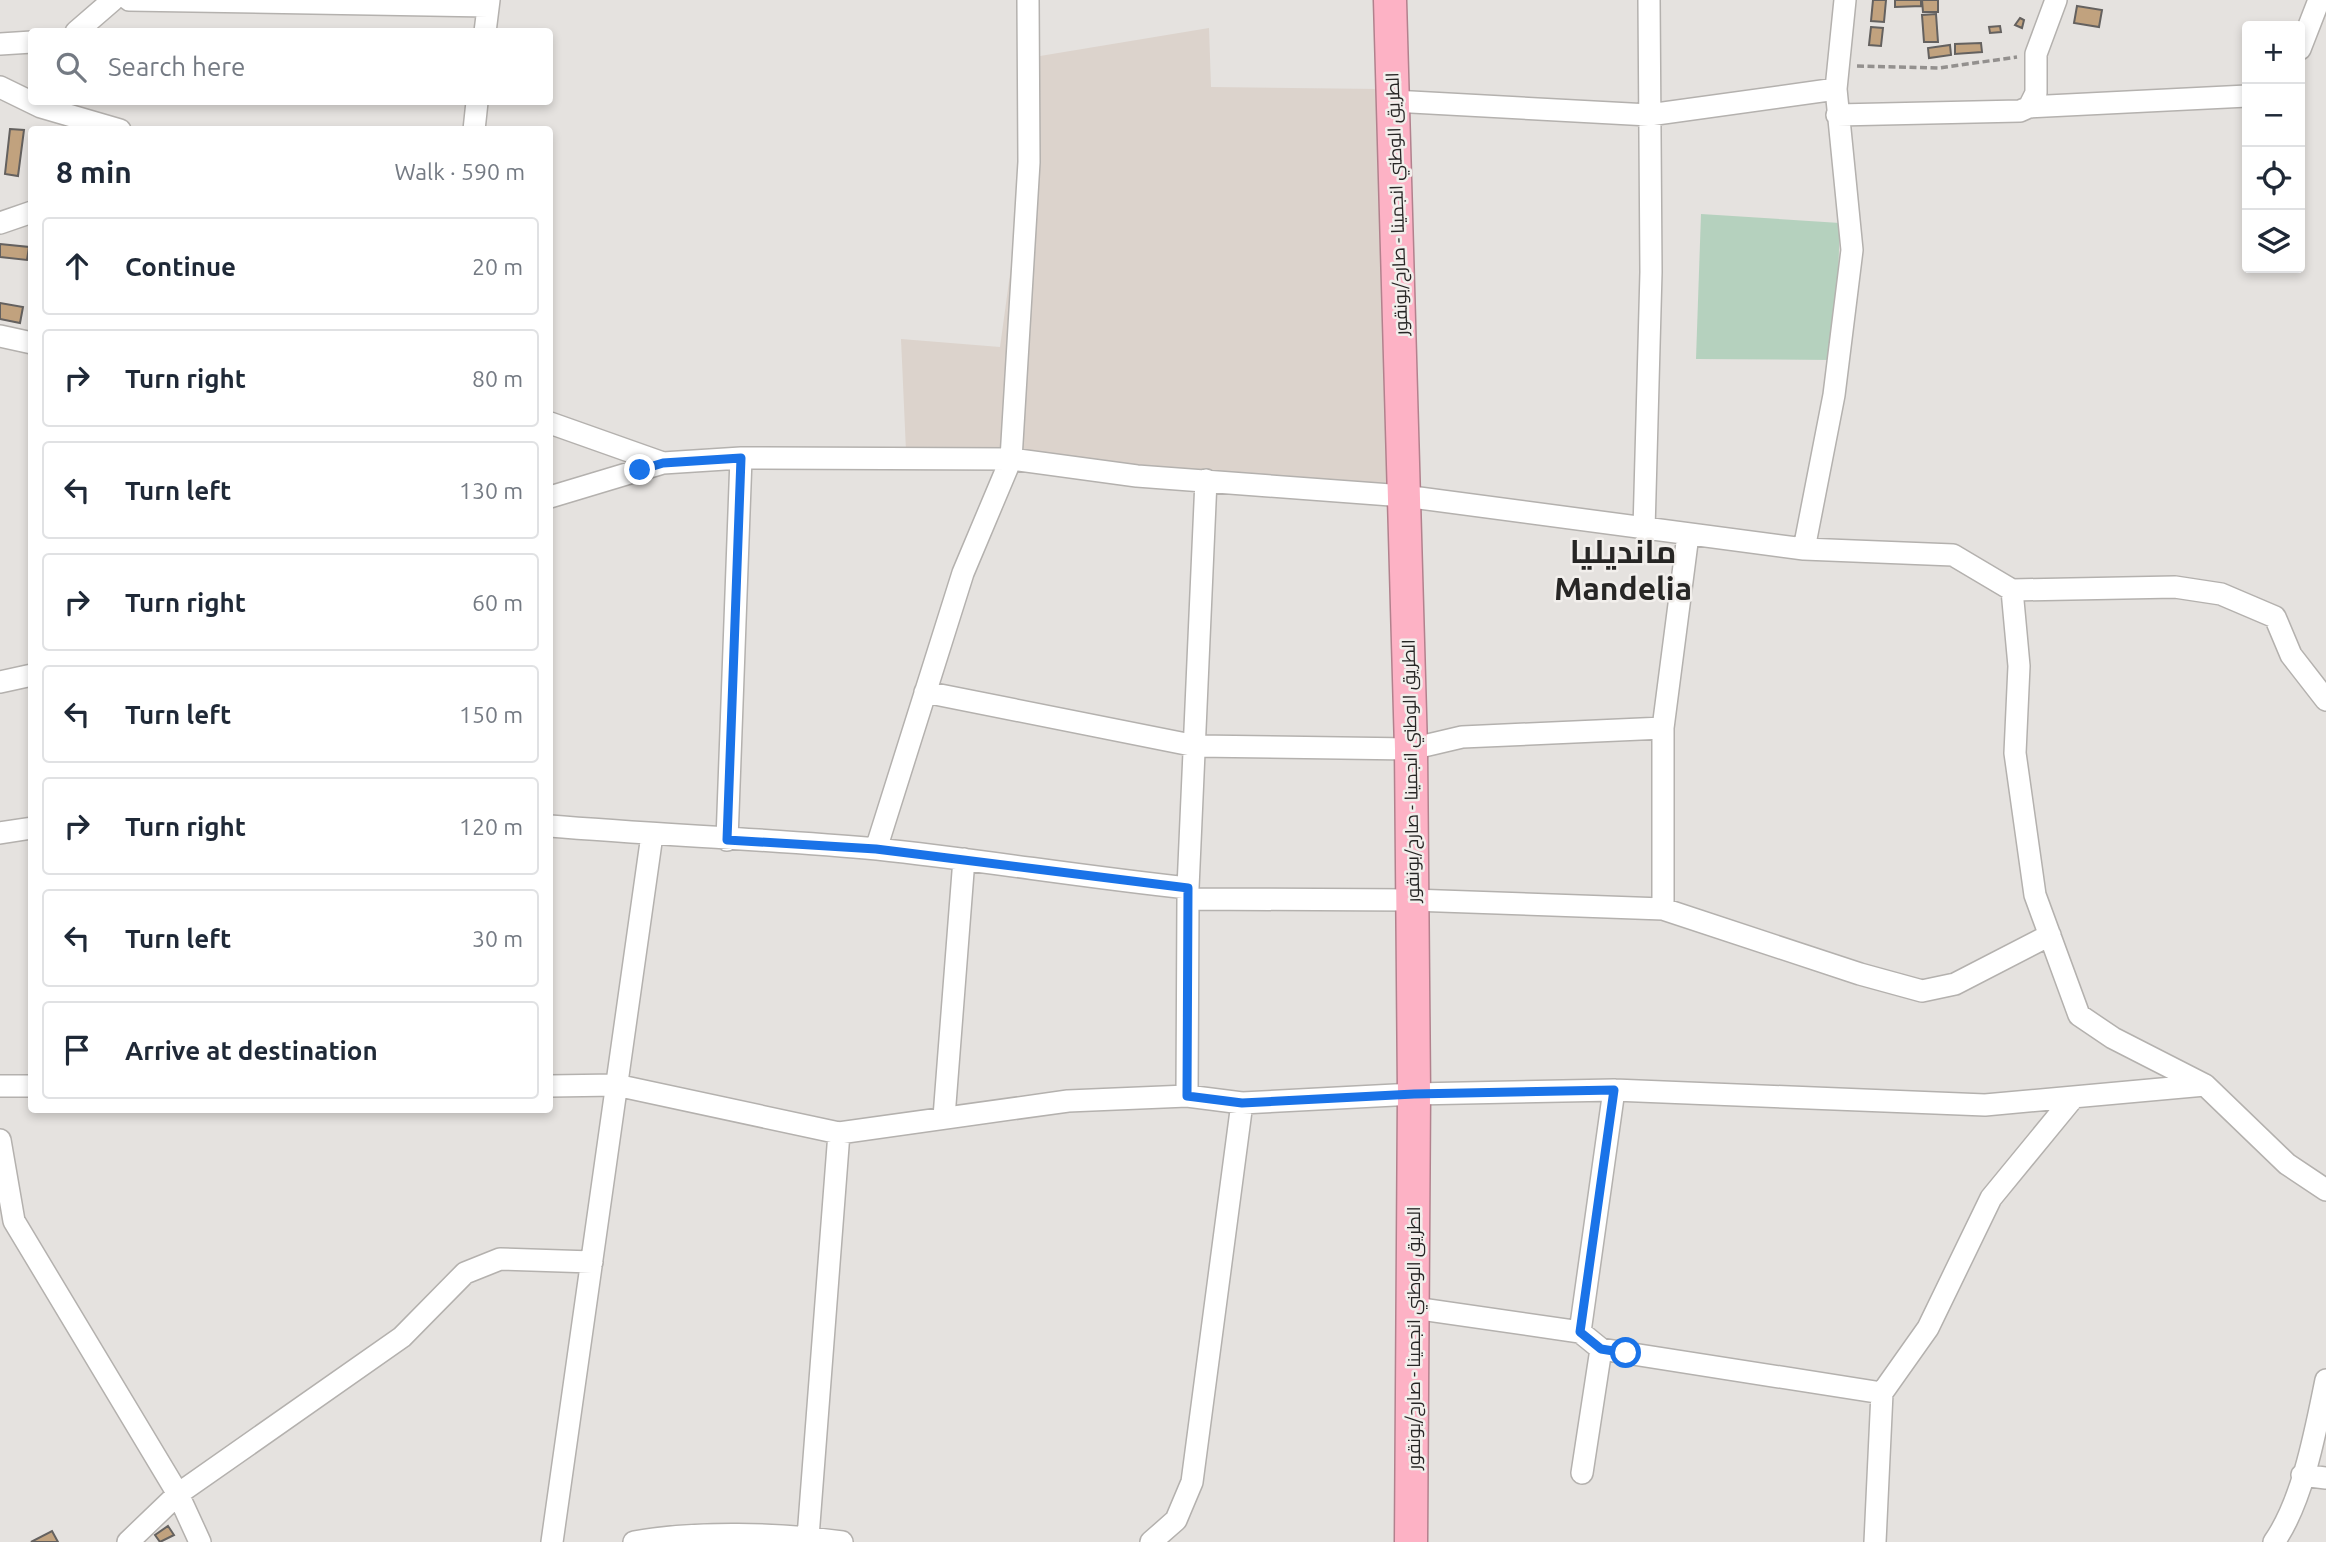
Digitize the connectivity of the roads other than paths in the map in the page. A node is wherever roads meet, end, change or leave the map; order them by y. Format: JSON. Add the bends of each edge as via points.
{"nodes":[{"id":1,"x":114,"y":0,"type":"edge"},
{"id":2,"x":129,"y":0,"type":"edge"},
{"id":3,"x":1028,"y":0,"type":"edge"},
{"id":4,"x":1390,"y":0,"type":"edge"},
{"id":5,"x":1649,"y":0,"type":"edge"},
{"id":6,"x":1845,"y":0,"type":"edge"},
{"id":7,"x":2056,"y":0,"type":"edge"},
{"id":8,"x":2319,"y":0,"type":"edge"},
{"id":9,"x":488,"y":3,"type":"edge"},
{"id":10,"x":81,"y":28,"type":"edge"},
{"id":11,"x":485,"y":28,"type":"edge"},
{"id":12,"x":2305,"y":37,"type":"edge"},
{"id":13,"x":28,"y":42,"type":"edge"},
{"id":14,"x":0,"y":44,"type":"edge"},
{"id":15,"x":0,"y":87,"type":"edge"},
{"id":16,"x":1836,"y":89,"type":"junction"},
{"id":17,"x":2242,"y":96,"type":"edge"},
{"id":18,"x":28,"y":101,"type":"edge"},
{"id":19,"x":1393,"y":101,"type":"junction"},
{"id":20,"x":37,"y":105,"type":"edge"},
{"id":21,"x":477,"y":105,"type":"edge"},
{"id":22,"x":2029,"y":107,"type":"junction"},
{"id":23,"x":1649,"y":115,"type":"junction"},
{"id":24,"x":1837,"y":115,"type":"junction"},
{"id":25,"x":106,"y":126,"type":"edge"},
{"id":26,"x":474,"y":126,"type":"edge"},
{"id":27,"x":28,"y":213,"type":"edge"},
{"id":28,"x":0,"y":223,"type":"edge"},
{"id":29,"x":0,"y":336,"type":"edge"},
{"id":30,"x":28,"y":342,"type":"edge"},
{"id":31,"x":553,"y":424,"type":"edge"},
{"id":32,"x":741,"y":458,"type":"junction"},
{"id":33,"x":1011,"y":459,"type":"junction"},
{"id":34,"x":663,"y":463,"type":"junction"},
{"id":35,"x":1206,"y":480,"type":"junction"},
{"id":36,"x":553,"y":496,"type":"edge"},
{"id":37,"x":1404,"y":496,"type":"junction"},
{"id":38,"x":1644,"y":530,"type":"junction"},
{"id":39,"x":1688,"y":535,"type":"junction"},
{"id":40,"x":1804,"y":549,"type":"junction"},
{"id":41,"x":2012,"y":590,"type":"junction"},
{"id":42,"x":28,"y":676,"type":"edge"},
{"id":43,"x":0,"y":682,"type":"edge"},
{"id":44,"x":925,"y":692,"type":"junction"},
{"id":45,"x":2326,"y":700,"type":"edge"},
{"id":46,"x":1663,"y":728,"type":"junction"},
{"id":47,"x":1196,"y":746,"type":"junction"},
{"id":48,"x":1411,"y":749,"type":"junction"},
{"id":49,"x":553,"y":826,"type":"edge"},
{"id":50,"x":28,"y":829,"type":"edge"},
{"id":51,"x":0,"y":833,"type":"edge"},
{"id":52,"x":652,"y":835,"type":"junction"},
{"id":53,"x":727,"y":840,"type":"junction"},
{"id":54,"x":876,"y":849,"type":"junction"},
{"id":55,"x":964,"y":859,"type":"junction"},
{"id":56,"x":1188,"y":894,"type":"junction"},
{"id":57,"x":1412,"y":900,"type":"junction"},
{"id":58,"x":1663,"y":909,"type":"junction"},
{"id":59,"x":2050,"y":935,"type":"junction"},
{"id":60,"x":617,"y":1085,"type":"junction"},
{"id":61,"x":2205,"y":1085,"type":"junction"},
{"id":62,"x":0,"y":1086,"type":"edge"},
{"id":63,"x":28,"y":1086,"type":"edge"},
{"id":64,"x":553,"y":1086,"type":"edge"},
{"id":65,"x":1614,"y":1090,"type":"junction"},
{"id":66,"x":1414,"y":1094,"type":"junction"},
{"id":67,"x":1187,"y":1096,"type":"junction"},
{"id":68,"x":2073,"y":1098,"type":"junction"},
{"id":69,"x":1242,"y":1103,"type":"junction"},
{"id":70,"x":944,"y":1117,"type":"junction"},
{"id":71,"x":839,"y":1133,"type":"junction"},
{"id":72,"x":0,"y":1140,"type":"edge"},
{"id":73,"x":2326,"y":1189,"type":"edge"},
{"id":74,"x":7,"y":1227,"type":"edge"},
{"id":75,"x":592,"y":1262,"type":"junction"},
{"id":76,"x":1414,"y":1308,"type":"junction"},
{"id":77,"x":1580,"y":1332,"type":"junction"},
{"id":78,"x":1601,"y":1349,"type":"junction"},
{"id":79,"x":2326,"y":1380,"type":"edge"},
{"id":80,"x":1882,"y":1393,"type":"junction"},
{"id":81,"x":1582,"y":1473,"type":"dead end"},
{"id":82,"x":2302,"y":1475,"type":"junction"},
{"id":83,"x":2326,"y":1478,"type":"edge"},
{"id":84,"x":178,"y":1494,"type":"junction"},
{"id":85,"x":807,"y":1537,"type":"junction"},
{"id":86,"x":128,"y":1542,"type":"edge"},
{"id":87,"x":200,"y":1542,"type":"edge"},
{"id":88,"x":552,"y":1542,"type":"edge"},
{"id":89,"x":634,"y":1542,"type":"edge"},
{"id":90,"x":842,"y":1542,"type":"edge"},
{"id":91,"x":1151,"y":1542,"type":"edge"},
{"id":92,"x":1411,"y":1542,"type":"edge"},
{"id":93,"x":1875,"y":1542,"type":"edge"},
{"id":94,"x":2274,"y":1542,"type":"edge"}],
"edges":[{"from":1,"to":10,"type":"street"},
{"from":2,"to":9,"type":"street"},
{"from":3,"to":33,"type":"street","via":[[1029,162]]},
{"from":4,"to":19,"type":"highway","name":"الطريق الوطني انجمينا - صارح/بونقور"},
{"from":5,"to":23,"type":"street"},
{"from":6,"to":16,"type":"street"},
{"from":7,"to":22,"type":"street","via":[[2040,46],[2036,93]]},
{"from":8,"to":12,"type":"street"},
{"from":9,"to":11,"type":"street"},
{"from":13,"to":14,"type":"street"},
{"from":15,"to":18,"type":"street"},
{"from":16,"to":23,"type":"street"},
{"from":16,"to":24,"type":"street"},
{"from":17,"to":22,"type":"street"},
{"from":19,"to":23,"type":"street"},
{"from":19,"to":37,"type":"highway","name":"الطريق الوطني انجمينا - صارح/بونقور"},
{"from":20,"to":25,"type":"street"},
{"from":21,"to":26,"type":"street"},
{"from":22,"to":24,"type":"street","via":[[2020,111]]},
{"from":23,"to":38,"type":"street","via":[[1651,272]]},
{"from":24,"to":40,"type":"street","via":[[1852,250],[1834,395]]},
{"from":27,"to":28,"type":"street"},
{"from":29,"to":30,"type":"street"},
{"from":31,"to":34,"type":"street"},
{"from":32,"to":33,"type":"street"},
{"from":32,"to":34,"type":"street"},
{"from":32,"to":53,"type":"street"},
{"from":33,"to":35,"type":"street"},
{"from":33,"to":44,"type":"street","via":[[963,573]]},
{"from":34,"to":36,"type":"street"},
{"from":35,"to":37,"type":"street"},
{"from":35,"to":47,"type":"street"},
{"from":37,"to":38,"type":"street"},
{"from":37,"to":48,"type":"highway","name":"الطريق الوطني انجمينا - صارح/بونقور"},
{"from":38,"to":39,"type":"street"},
{"from":39,"to":40,"type":"street"},
{"from":39,"to":46,"type":"street"},
{"from":40,"to":41,"type":"street","via":[[1953,555]]},
{"from":41,"to":45,"type":"street","via":[[2175,587],[2221,594],[2275,617],[2291,655]]},
{"from":41,"to":59,"type":"street","via":[[2019,666],[2015,753],[2035,895]]},
{"from":42,"to":43,"type":"street"},
{"from":44,"to":47,"type":"street"},
{"from":44,"to":54,"type":"street"},
{"from":46,"to":48,"type":"street","via":[[1462,737]]},
{"from":46,"to":58,"type":"street"},
{"from":47,"to":48,"type":"street"},
{"from":47,"to":56,"type":"street"},
{"from":48,"to":57,"type":"highway","name":"الطريق الوطني انجمينا - صارح/بونقور"},
{"from":49,"to":52,"type":"street"},
{"from":50,"to":51,"type":"street"},
{"from":52,"to":53,"type":"street"},
{"from":52,"to":60,"type":"street"},
{"from":53,"to":54,"type":"street"},
{"from":54,"to":55,"type":"street"},
{"from":55,"to":56,"type":"street"},
{"from":55,"to":70,"type":"street"},
{"from":56,"to":57,"type":"street"},
{"from":56,"to":67,"type":"street"},
{"from":57,"to":58,"type":"street"},
{"from":57,"to":66,"type":"highway","name":"الطريق الوطني انجمينا - صارح/بونقور"},
{"from":58,"to":59,"type":"street","via":[[1922,991],[1955,984]]},
{"from":59,"to":61,"type":"street","via":[[2079,1015],[2113,1038]]},
{"from":60,"to":64,"type":"street"},
{"from":60,"to":71,"type":"street"},
{"from":60,"to":75,"type":"street"},
{"from":61,"to":68,"type":"street"},
{"from":61,"to":73,"type":"street","via":[[2287,1164]]},
{"from":62,"to":63,"type":"street"},
{"from":65,"to":66,"type":"street"},
{"from":65,"to":68,"type":"street","via":[[1985,1105]]},
{"from":65,"to":77,"type":"street"},
{"from":66,"to":69,"type":"street"},
{"from":66,"to":76,"type":"highway","name":"الطريق الوطني انجمينا - صارح/بونقور"},
{"from":67,"to":69,"type":"street"},
{"from":67,"to":70,"type":"street","via":[[1068,1101]]},
{"from":68,"to":80,"type":"street","via":[[1991,1198],[1928,1328]]},
{"from":69,"to":91,"type":"street","via":[[1192,1482],[1176,1520]]},
{"from":70,"to":71,"type":"street"},
{"from":71,"to":85,"type":"street"},
{"from":72,"to":74,"type":"street"},
{"from":74,"to":84,"type":"street"},
{"from":75,"to":84,"type":"street","via":[[500,1259],[465,1273],[402,1337]]},
{"from":75,"to":88,"type":"street"},
{"from":76,"to":77,"type":"street"},
{"from":76,"to":92,"type":"highway","name":"الطريق الوطني انجمينا - صارح/بونقور"},
{"from":77,"to":78,"type":"street"},
{"from":78,"to":80,"type":"street"},
{"from":78,"to":81,"type":"street"},
{"from":79,"to":82,"type":"street"},
{"from":80,"to":93,"type":"street"},
{"from":82,"to":83,"type":"street"},
{"from":82,"to":94,"type":"street","via":[[2286,1526]]},
{"from":84,"to":86,"type":"street"},
{"from":84,"to":87,"type":"street"},
{"from":85,"to":89,"type":"street","via":[[663,1537]]},
{"from":85,"to":90,"type":"street"}]}
